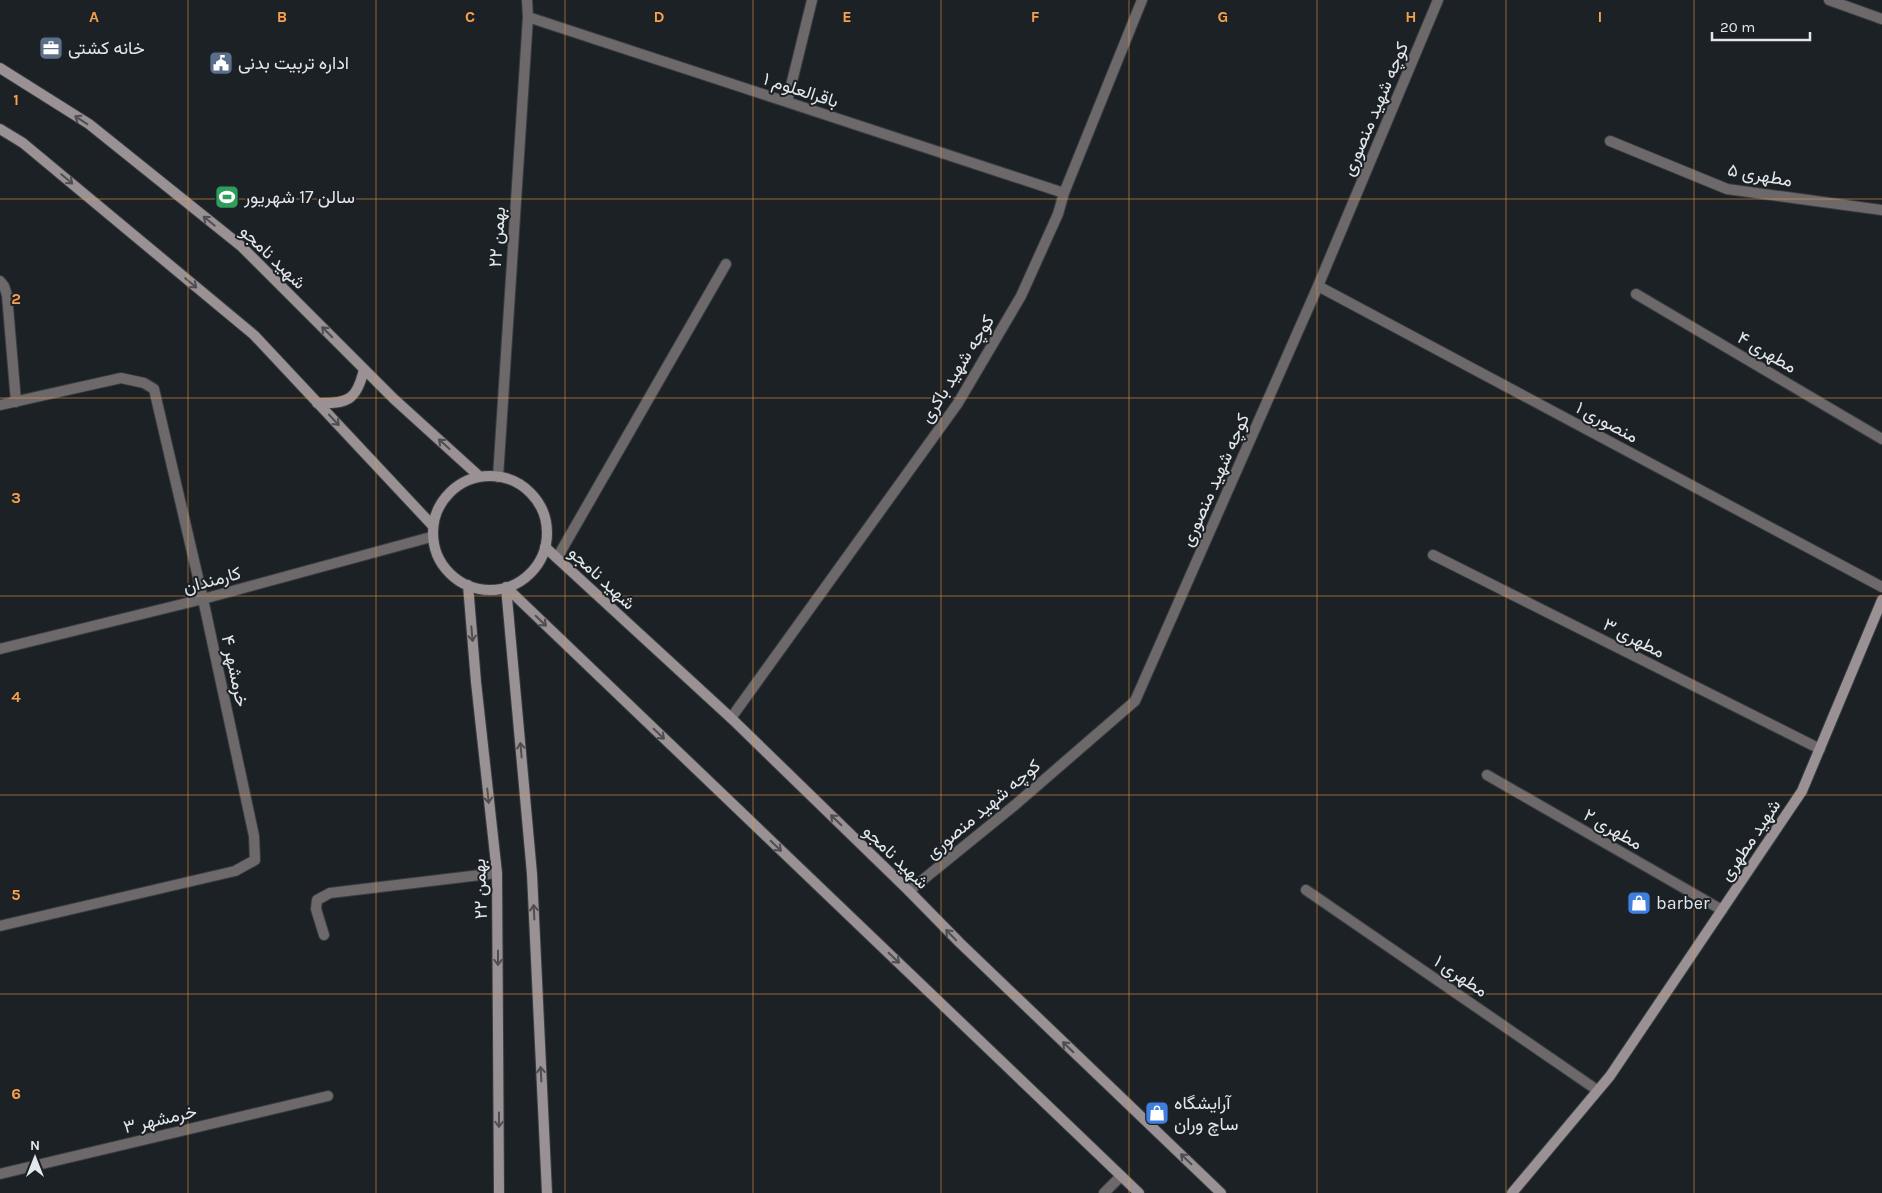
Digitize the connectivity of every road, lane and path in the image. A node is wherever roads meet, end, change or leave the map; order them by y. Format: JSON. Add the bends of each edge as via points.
{"nodes":[{"id":1,"x":527,"y":0,"type":"edge"},
{"id":2,"x":812,"y":0,"type":"edge"},
{"id":3,"x":1142,"y":0,"type":"edge"},
{"id":4,"x":1438,"y":0,"type":"edge"},
{"id":5,"x":1829,"y":0,"type":"edge"},
{"id":6,"x":528,"y":17,"type":"junction"},
{"id":7,"x":1882,"y":19,"type":"edge"},
{"id":8,"x":0,"y":68,"type":"edge"},
{"id":9,"x":787,"y":102,"type":"junction"},
{"id":10,"x":0,"y":129,"type":"edge"},
{"id":11,"x":1610,"y":141,"type":"dead end"},
{"id":12,"x":1064,"y":193,"type":"junction"},
{"id":13,"x":1882,"y":210,"type":"edge"},
{"id":14,"x":726,"y":264,"type":"dead end"},
{"id":15,"x":0,"y":281,"type":"edge"},
{"id":16,"x":1318,"y":286,"type":"junction"},
{"id":17,"x":1636,"y":294,"type":"dead end"},
{"id":18,"x":364,"y":369,"type":"junction"},
{"id":19,"x":16,"y":402,"type":"junction"},
{"id":20,"x":317,"y":403,"type":"junction"},
{"id":21,"x":0,"y":405,"type":"edge"},
{"id":22,"x":1882,"y":439,"type":"edge"},
{"id":23,"x":480,"y":477,"type":"junction"},
{"id":24,"x":498,"y":477,"type":"junction"},
{"id":25,"x":433,"y":526,"type":"junction"},
{"id":26,"x":431,"y":537,"type":"junction"},
{"id":27,"x":545,"y":547,"type":"junction"},
{"id":28,"x":1433,"y":555,"type":"dead end"},
{"id":29,"x":557,"y":558,"type":"junction"},
{"id":30,"x":468,"y":585,"type":"junction"},
{"id":31,"x":1882,"y":587,"type":"edge"},
{"id":32,"x":506,"y":588,"type":"junction"},
{"id":33,"x":203,"y":599,"type":"junction"},
{"id":34,"x":1882,"y":600,"type":"edge"},
{"id":35,"x":0,"y":649,"type":"edge"},
{"id":36,"x":731,"y":718,"type":"junction"},
{"id":37,"x":1820,"y":749,"type":"junction"},
{"id":38,"x":1488,"y":776,"type":"dead end"},
{"id":39,"x":497,"y":873,"type":"junction"},
{"id":40,"x":1306,"y":890,"type":"dead end"},
{"id":41,"x":909,"y":891,"type":"junction"},
{"id":42,"x":1722,"y":910,"type":"junction"},
{"id":43,"x":0,"y":926,"type":"edge"},
{"id":44,"x":324,"y":935,"type":"dead end"},
{"id":45,"x":1597,"y":1090,"type":"junction"},
{"id":46,"x":328,"y":1096,"type":"dead end"},
{"id":47,"x":0,"y":1174,"type":"edge"},
{"id":48,"x":1121,"y":1176,"type":"junction"},
{"id":49,"x":499,"y":1193,"type":"edge"},
{"id":50,"x":547,"y":1193,"type":"edge"},
{"id":51,"x":1104,"y":1193,"type":"edge"},
{"id":52,"x":1138,"y":1193,"type":"edge"},
{"id":53,"x":1221,"y":1193,"type":"edge"},
{"id":54,"x":1512,"y":1193,"type":"edge"}],
"edges":[{"from":1,"to":6,"type":"street","name":"۲۲ بهمن"},
{"from":2,"to":9,"type":"street"},
{"from":3,"to":12,"type":"street","name":"کوچه شهید باکری"},
{"from":4,"to":16,"type":"street","name":"کوچه شهید منصوری"},
{"from":5,"to":7,"type":"street"},
{"from":6,"to":9,"type":"street","name":"باقرالعلوم ۱"},
{"from":6,"to":24,"type":"street","name":"۲۲ بهمن"},
{"from":18,"to":8,"type":"main road","name":"شهید نامجو","one_way":true,"via":[[240,246],[89,124]]},
{"from":9,"to":12,"type":"street","name":"باقرالعلوم ۱"},
{"from":10,"to":20,"type":"main road","one_way":true,"via":[[24,143],[254,335]]},
{"from":11,"to":13,"type":"street","name":"مطهری ۵","via":[[1726,188]]},
{"from":12,"to":36,"type":"street","name":"کوچه شهید باکری","via":[[1058,214],[1021,296],[958,403]]},
{"from":14,"to":29,"type":"street"},
{"from":15,"to":19,"type":"street","via":[[6,295]]},
{"from":16,"to":31,"type":"street","name":"منصوری ۱"},
{"from":16,"to":41,"type":"street","name":"کوچه شهید منصوری","via":[[1135,701]]},
{"from":17,"to":22,"type":"street","name":"مطهری ۴"},
{"from":18,"to":20,"type":"main road","via":[[360,387],[350,399],[336,404]]},
{"from":23,"to":18,"type":"main road","name":"شهید نامجو","one_way":true},
{"from":19,"to":21,"type":"street","name":"خرمشهر ۴"},
{"from":19,"to":33,"type":"street","name":"خرمشهر ۴","via":[[121,378],[144,382],[154,389]]},
{"from":20,"to":25,"type":"main road","one_way":true},
{"from":23,"to":24,"type":"main road"},
{"from":23,"to":25,"type":"main road","via":[[463,483],[449,494],[438,509]]},
{"from":24,"to":27,"type":"main road","via":[[515,482],[531,493],[542,509],[547,528]]},
{"from":25,"to":26,"type":"main road"},
{"from":26,"to":30,"type":"main road","via":[[440,561],[452,575]]},
{"from":26,"to":33,"type":"street","name":"کارمندان"},
{"from":27,"to":29,"type":"main road","name":"شهید نامجو"},
{"from":27,"to":32,"type":"main road","via":[[537,565],[524,579]]},
{"from":28,"to":37,"type":"street","name":"مطهری ۳"},
{"from":29,"to":36,"type":"main road","name":"شهید نامجو"},
{"from":30,"to":32,"type":"main road","via":[[487,590]]},
{"from":30,"to":39,"type":"main road","name":"۲۲ بهمن","one_way":true},
{"from":32,"to":48,"type":"main road","one_way":true},
{"from":50,"to":32,"type":"main road","one_way":true,"via":[[532,874]]},
{"from":33,"to":35,"type":"street","name":"کارمندان"},
{"from":33,"to":43,"type":"street","name":"خرمشهر ۴","via":[[254,836],[255,860],[235,871]]},
{"from":34,"to":37,"type":"main road","name":"شهید مطهری"},
{"from":41,"to":36,"type":"main road","name":"شهید نامجو","one_way":true},
{"from":37,"to":42,"type":"main road","name":"شهید مطهری","via":[[1802,791]]},
{"from":38,"to":42,"type":"street","name":"مطهری ۲"},
{"from":39,"to":44,"type":"street","via":[[330,893],[317,900],[316,909]]},
{"from":39,"to":49,"type":"main road","name":"۲۲ بهمن","one_way":true},
{"from":40,"to":45,"type":"street","name":"مطهری ۱"},
{"from":53,"to":41,"type":"main road","name":"شهید نامجو","one_way":true},
{"from":42,"to":45,"type":"main road","name":"شهید مطهری","via":[[1610,1076]]},
{"from":45,"to":54,"type":"main road","name":"شهید مطهری"},
{"from":46,"to":47,"type":"street","name":"خرمشهر ۳"},
{"from":48,"to":51,"type":"street"},
{"from":48,"to":52,"type":"main road"}]}
